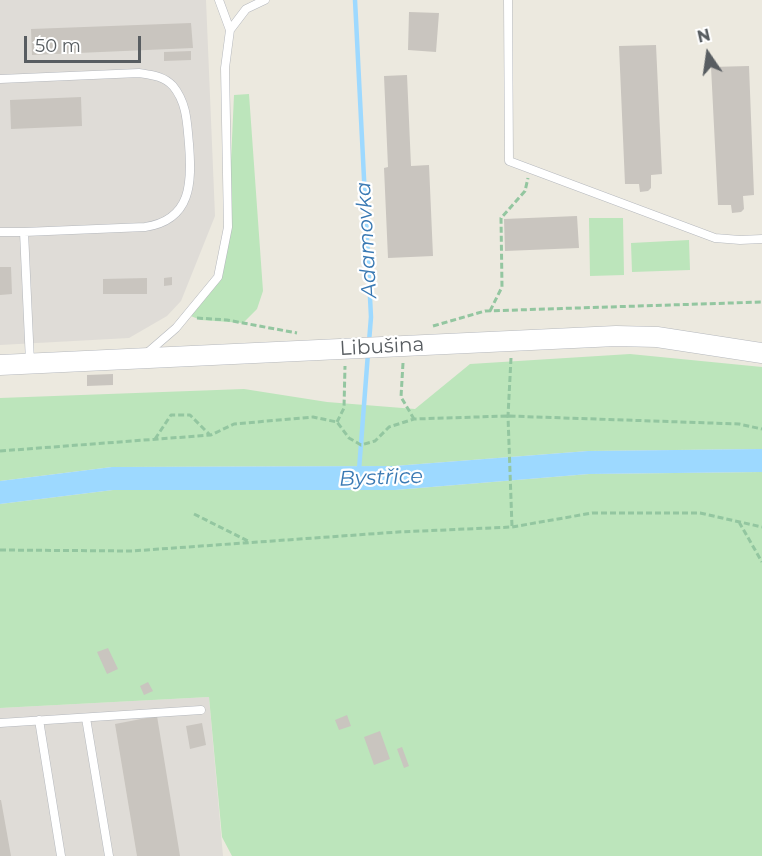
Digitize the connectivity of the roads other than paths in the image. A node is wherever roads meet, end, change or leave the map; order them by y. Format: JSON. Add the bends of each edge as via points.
{"nodes":[{"id":1,"x":219,"y":0,"type":"edge"},
{"id":2,"x":265,"y":0,"type":"edge"},
{"id":3,"x":508,"y":0,"type":"edge"},
{"id":4,"x":230,"y":30,"type":"junction"},
{"id":5,"x":0,"y":79,"type":"edge"},
{"id":6,"x":0,"y":232,"type":"edge"},
{"id":7,"x":24,"y":232,"type":"junction"},
{"id":8,"x":762,"y":239,"type":"edge"},
{"id":9,"x":762,"y":353,"type":"edge"},
{"id":10,"x":140,"y":358,"type":"junction"},
{"id":11,"x":30,"y":363,"type":"junction"},
{"id":12,"x":0,"y":365,"type":"edge"},
{"id":13,"x":201,"y":710,"type":"dead end"},
{"id":14,"x":86,"y":718,"type":"junction"},
{"id":15,"x":39,"y":720,"type":"junction"},
{"id":16,"x":0,"y":723,"type":"edge"},
{"id":17,"x":61,"y":856,"type":"edge"},
{"id":18,"x":109,"y":856,"type":"edge"}],
"edges":[{"from":1,"to":4,"type":"lane"},
{"from":2,"to":4,"type":"lane","via":[[246,9]]},
{"from":3,"to":8,"type":"lane","via":[[509,161],[715,238]]},
{"from":4,"to":10,"type":"lane","via":[[225,68],[228,228],[218,277],[176,328]]},
{"from":5,"to":7,"type":"lane","via":[[153,75],[173,86],[187,116],[189,191],[173,216],[160,225],[145,227]]},
{"from":6,"to":7,"type":"lane"},
{"from":7,"to":11,"type":"lane"},
{"from":9,"to":10,"type":"street","name":"Libušina","via":[[657,337],[616,336]]},
{"from":10,"to":11,"type":"street","name":"Libušina"},
{"from":11,"to":12,"type":"street","name":"Libušina"},
{"from":13,"to":14,"type":"lane"},
{"from":14,"to":15,"type":"lane"},
{"from":14,"to":18,"type":"lane"},
{"from":15,"to":16,"type":"lane"},
{"from":15,"to":17,"type":"lane"}]}
